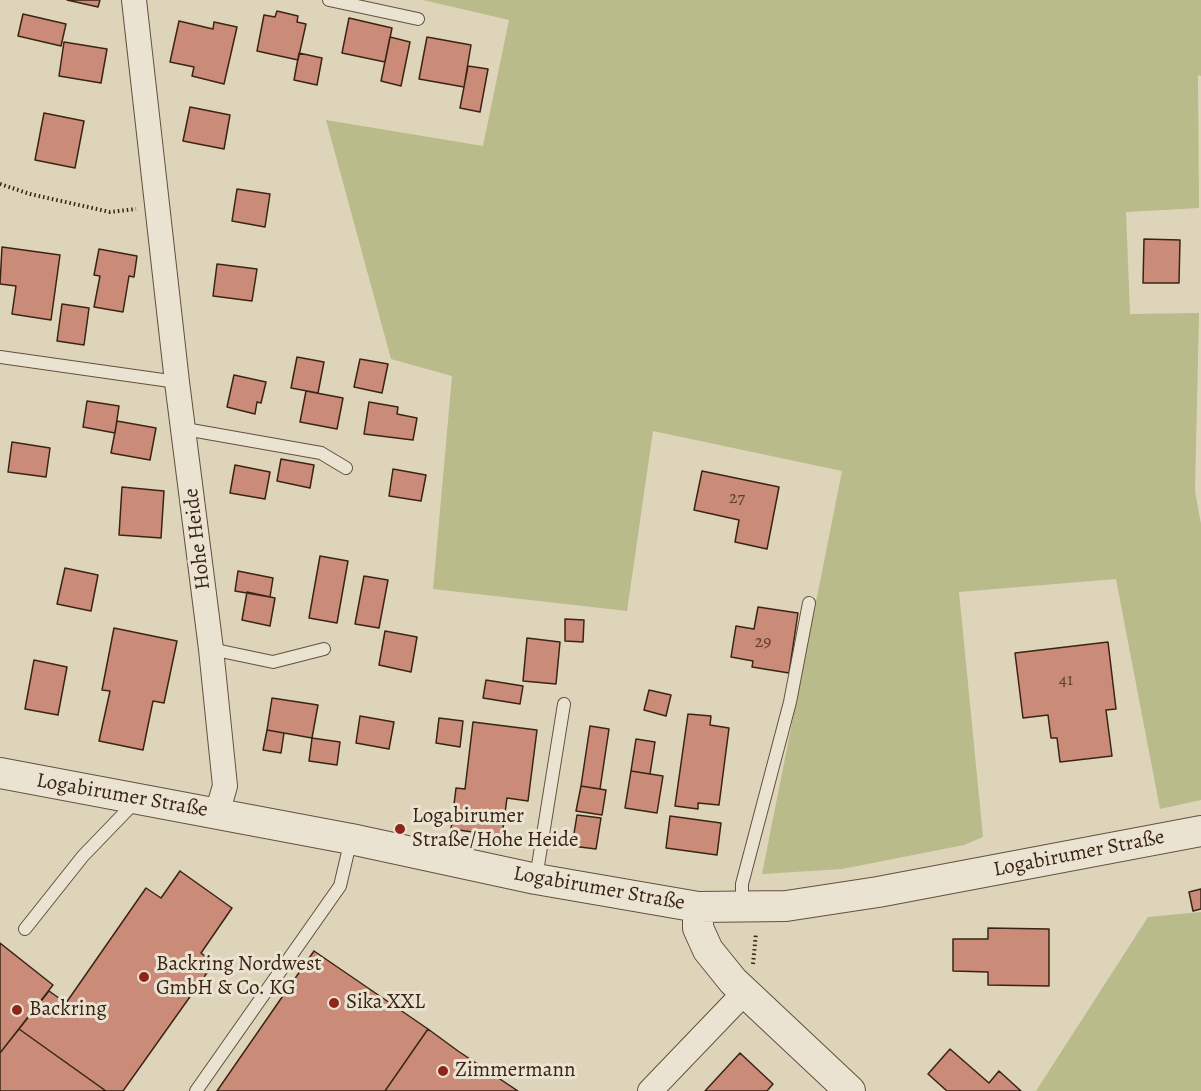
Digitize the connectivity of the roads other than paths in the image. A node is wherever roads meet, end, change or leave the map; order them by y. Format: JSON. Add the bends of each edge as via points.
{"nodes":[{"id":1,"x":134,"y":0,"type":"edge"},
{"id":2,"x":329,"y":0,"type":"edge"},
{"id":3,"x":418,"y":19,"type":"dead end"},
{"id":4,"x":0,"y":357,"type":"edge"},
{"id":5,"x":177,"y":382,"type":"junction"},
{"id":6,"x":185,"y":429,"type":"junction"},
{"id":7,"x":346,"y":468,"type":"dead end"},
{"id":8,"x":809,"y":603,"type":"dead end"},
{"id":9,"x":211,"y":649,"type":"junction"},
{"id":10,"x":324,"y":649,"type":"dead end"},
{"id":11,"x":564,"y":704,"type":"dead end"},
{"id":12,"x":0,"y":773,"type":"edge"},
{"id":13,"x":138,"y":799,"type":"junction"},
{"id":14,"x":217,"y":813,"type":"junction"},
{"id":15,"x":1201,"y":831,"type":"edge"},
{"id":16,"x":351,"y":839,"type":"junction"},
{"id":17,"x":536,"y":879,"type":"junction"},
{"id":18,"x":698,"y":907,"type":"junction"},
{"id":19,"x":741,"y":908,"type":"junction"},
{"id":20,"x":26,"y":929,"type":"dead end"},
{"id":21,"x":744,"y":993,"type":"junction"},
{"id":22,"x":196,"y":1091,"type":"edge"},
{"id":23,"x":650,"y":1091,"type":"edge"},
{"id":24,"x":850,"y":1091,"type":"edge"}],
"edges":[{"from":1,"to":5,"type":"street","name":"Hohe Heide"},
{"from":2,"to":3,"type":"lane"},
{"from":4,"to":5,"type":"lane"},
{"from":5,"to":6,"type":"street","name":"Hohe Heide"},
{"from":6,"to":7,"type":"lane","via":[[321,453]]},
{"from":6,"to":9,"type":"street","name":"Hohe Heide"},
{"from":8,"to":19,"type":"lane","via":[[790,702],[742,884]]},
{"from":9,"to":10,"type":"lane","via":[[273,662]]},
{"from":9,"to":14,"type":"street","name":"Hohe Heide","via":[[225,786]]},
{"from":11,"to":17,"type":"lane"},
{"from":12,"to":13,"type":"street","name":"Logabirumer Straße"},
{"from":13,"to":14,"type":"street","name":"Logabirumer Straße"},
{"from":13,"to":20,"type":"lane","via":[[83,856]]},
{"from":14,"to":16,"type":"street","name":"Logabirumer Straße"},
{"from":15,"to":19,"type":"street","name":"Logabirumer Straße","via":[[878,892],[786,906]]},
{"from":16,"to":17,"type":"street","name":"Logabirumer Straße"},
{"from":16,"to":22,"type":"lane","via":[[340,886]]},
{"from":17,"to":18,"type":"street","name":"Logabirumer Straße"},
{"from":18,"to":19,"type":"street","name":"Logabirumer Straße"},
{"from":18,"to":21,"type":"street","via":[[698,928],[708,950]]},
{"from":21,"to":23,"type":"street"},
{"from":21,"to":24,"type":"street"}]}
